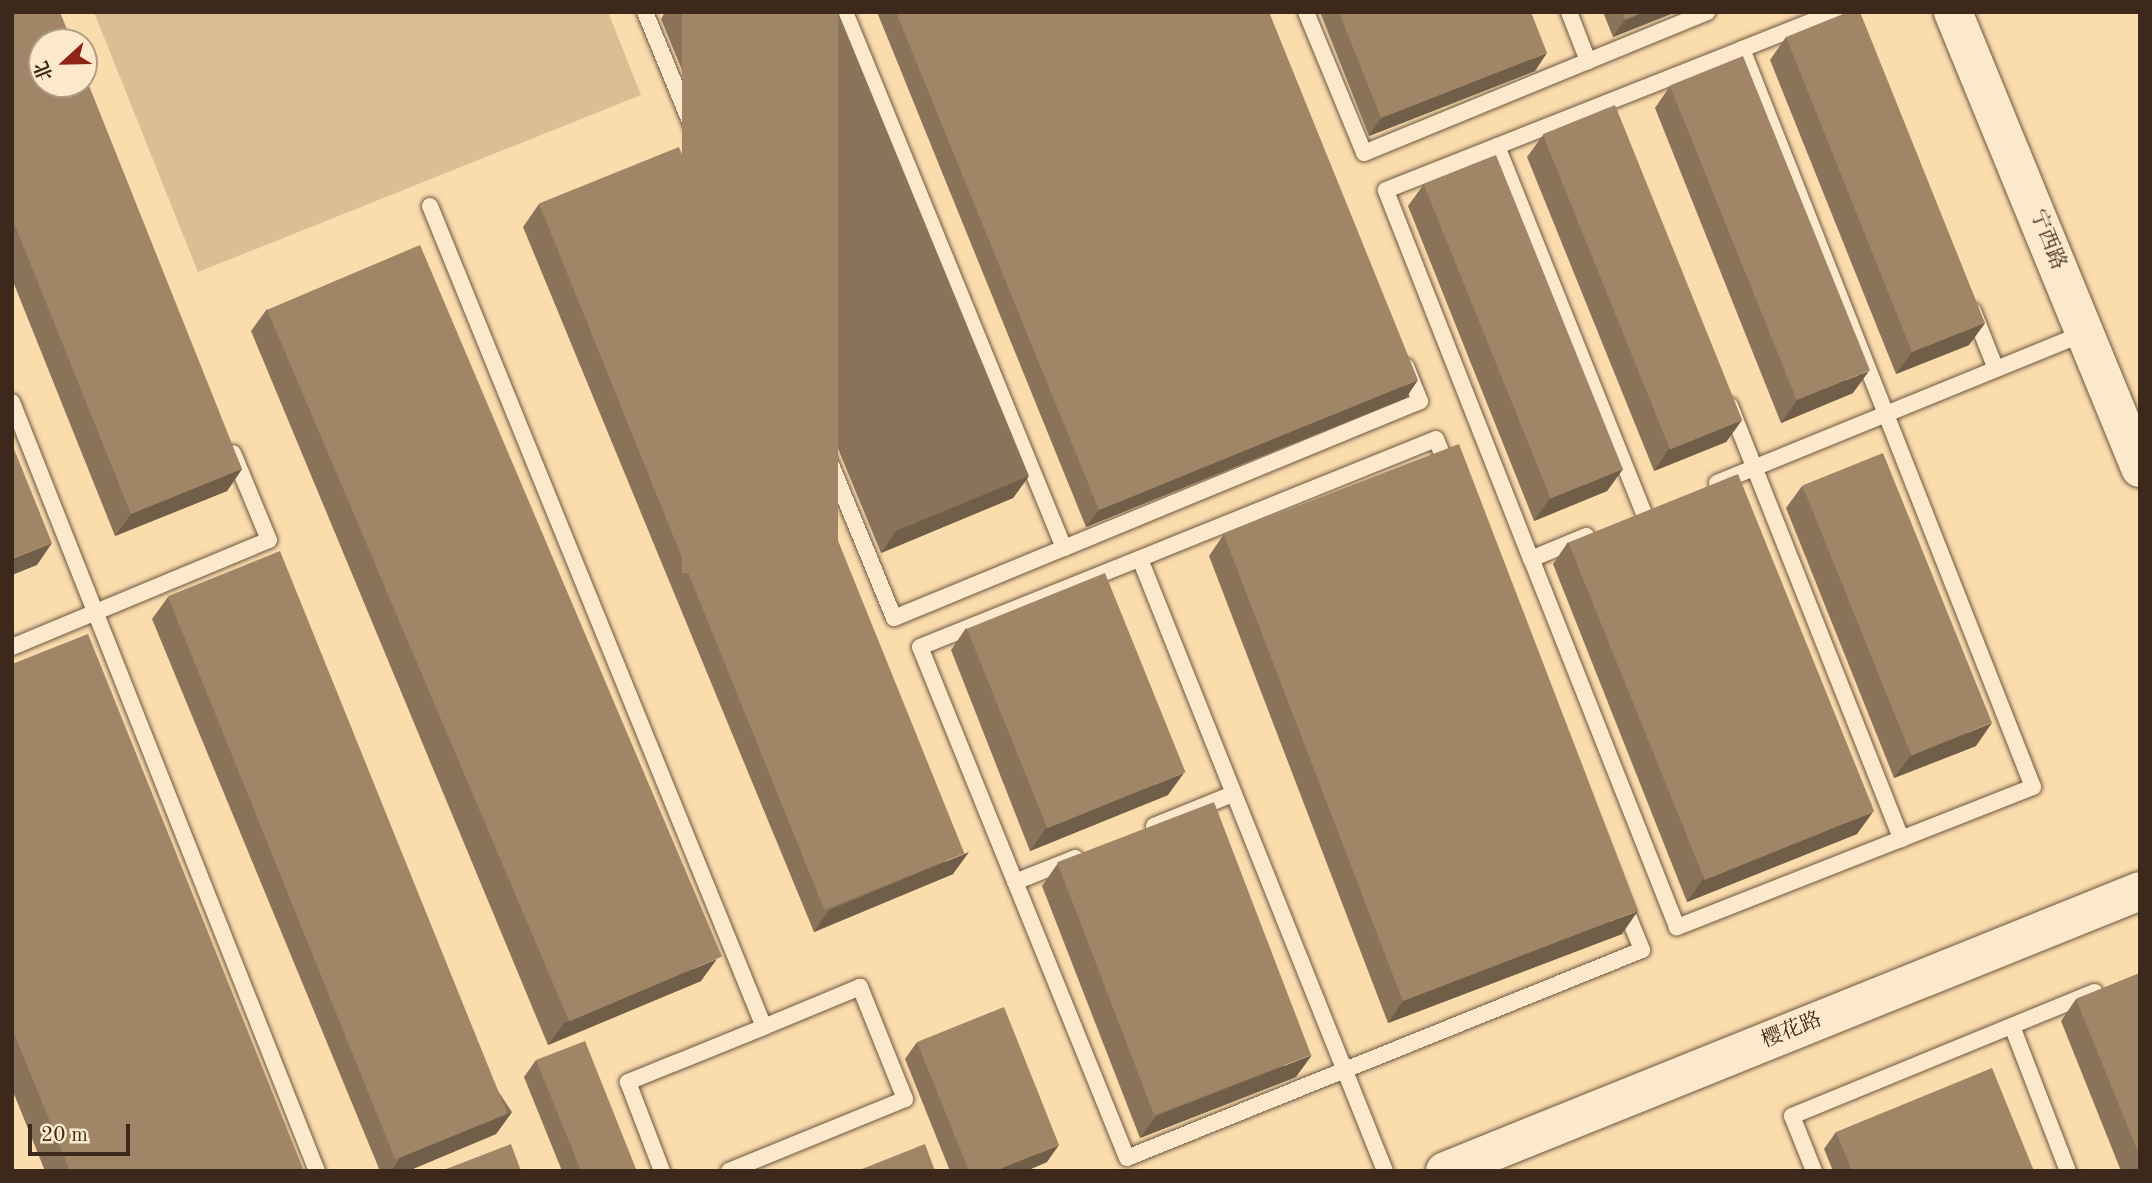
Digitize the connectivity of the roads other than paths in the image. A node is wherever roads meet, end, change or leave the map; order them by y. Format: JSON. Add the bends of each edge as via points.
{"nodes":[{"id":1,"x":645,"y":12,"type":"edge"},
{"id":2,"x":845,"y":12,"type":"edge"},
{"id":3,"x":1306,"y":12,"type":"edge"},
{"id":4,"x":1569,"y":12,"type":"edge"},
{"id":5,"x":1707,"y":12,"type":"edge"},
{"id":6,"x":1835,"y":12,"type":"edge"},
{"id":7,"x":1953,"y":12,"type":"edge"},
{"id":8,"x":1742,"y":49,"type":"junction"},
{"id":9,"x":1588,"y":61,"type":"junction"},
{"id":10,"x":1497,"y":146,"type":"junction"},
{"id":11,"x":430,"y":206,"type":"dead end"},
{"id":12,"x":1966,"y":293,"type":"edge"},
{"id":13,"x":2085,"y":333,"type":"junction"},
{"id":14,"x":1399,"y":351,"type":"edge"},
{"id":15,"x":1996,"y":369,"type":"junction"},
{"id":16,"x":1724,"y":392,"type":"edge"},
{"id":17,"x":12,"y":402,"type":"edge"},
{"id":18,"x":1885,"y":414,"type":"junction"},
{"id":19,"x":228,"y":439,"type":"edge"},
{"id":20,"x":1754,"y":468,"type":"junction"},
{"id":21,"x":2140,"y":468,"type":"edge"},
{"id":22,"x":1705,"y":488,"type":"edge"},
{"id":23,"x":1644,"y":513,"type":"edge"},
{"id":24,"x":1606,"y":528,"type":"edge"},
{"id":25,"x":1064,"y":548,"type":"junction"},
{"id":26,"x":1140,"y":559,"type":"junction"},
{"id":27,"x":1531,"y":559,"type":"junction"},
{"id":28,"x":96,"y":612,"type":"junction"},
{"id":29,"x":12,"y":647,"type":"edge"},
{"id":30,"x":1233,"y":794,"type":"junction"},
{"id":31,"x":1143,"y":830,"type":"edge"},
{"id":32,"x":1901,"y":839,"type":"junction"},
{"id":33,"x":1092,"y":851,"type":"edge"},
{"id":34,"x":1015,"y":882,"type":"junction"},
{"id":35,"x":2140,"y":891,"type":"edge"},
{"id":36,"x":2114,"y":984,"type":"edge"},
{"id":37,"x":2012,"y":1026,"type":"junction"},
{"id":38,"x":764,"y":1027,"type":"junction"},
{"id":39,"x":1345,"y":1071,"type":"junction"},
{"id":40,"x":317,"y":1171,"type":"edge"},
{"id":41,"x":662,"y":1171,"type":"edge"},
{"id":42,"x":729,"y":1171,"type":"edge"},
{"id":43,"x":1385,"y":1171,"type":"edge"},
{"id":44,"x":1445,"y":1171,"type":"edge"},
{"id":45,"x":1814,"y":1171,"type":"edge"},
{"id":46,"x":2068,"y":1171,"type":"edge"}],
"edges":[{"from":1,"to":25,"type":"lane","via":[[894,618]]},
{"from":2,"to":25,"type":"lane"},
{"from":3,"to":9,"type":"lane","via":[[1364,153]]},
{"from":4,"to":9,"type":"lane"},
{"from":5,"to":9,"type":"lane"},
{"from":6,"to":8,"type":"lane"},
{"from":7,"to":13,"type":"street","name":"宁西路"},
{"from":8,"to":10,"type":"lane","via":[[1612,107]]},
{"from":8,"to":18,"type":"lane"},
{"from":10,"to":23,"type":"lane"},
{"from":10,"to":27,"type":"lane","via":[[1386,190]]},
{"from":11,"to":38,"type":"lane"},
{"from":12,"to":15,"type":"lane"},
{"from":13,"to":15,"type":"lane"},
{"from":13,"to":21,"type":"street","name":"宁西路"},
{"from":14,"to":25,"type":"lane","via":[[1420,401]]},
{"from":15,"to":18,"type":"lane"},
{"from":16,"to":20,"type":"lane"},
{"from":17,"to":28,"type":"lane"},
{"from":18,"to":20,"type":"lane"},
{"from":18,"to":32,"type":"lane","via":[[2033,787]]},
{"from":19,"to":28,"type":"lane","via":[[269,540]]},
{"from":20,"to":22,"type":"lane"},
{"from":20,"to":32,"type":"lane"},
{"from":24,"to":27,"type":"lane"},
{"from":26,"to":30,"type":"lane"},
{"from":26,"to":34,"type":"lane","via":[[920,647]]},
{"from":26,"to":39,"type":"lane","via":[[1436,439],[1637,937],[1642,950]]},
{"from":27,"to":32,"type":"lane","via":[[1677,927]]},
{"from":28,"to":29,"type":"lane"},
{"from":28,"to":40,"type":"lane"},
{"from":30,"to":31,"type":"lane"},
{"from":30,"to":39,"type":"lane"},
{"from":33,"to":34,"type":"lane"},
{"from":34,"to":39,"type":"lane","via":[[1127,1158]]},
{"from":35,"to":44,"type":"street","name":"樱花路"},
{"from":36,"to":37,"type":"lane"},
{"from":37,"to":45,"type":"lane","via":[[1791,1116]]},
{"from":37,"to":46,"type":"lane"},
{"from":38,"to":41,"type":"lane","via":[[628,1082]]},
{"from":38,"to":42,"type":"lane","via":[[860,988],[905,1099]]},
{"from":39,"to":43,"type":"lane"}]}
